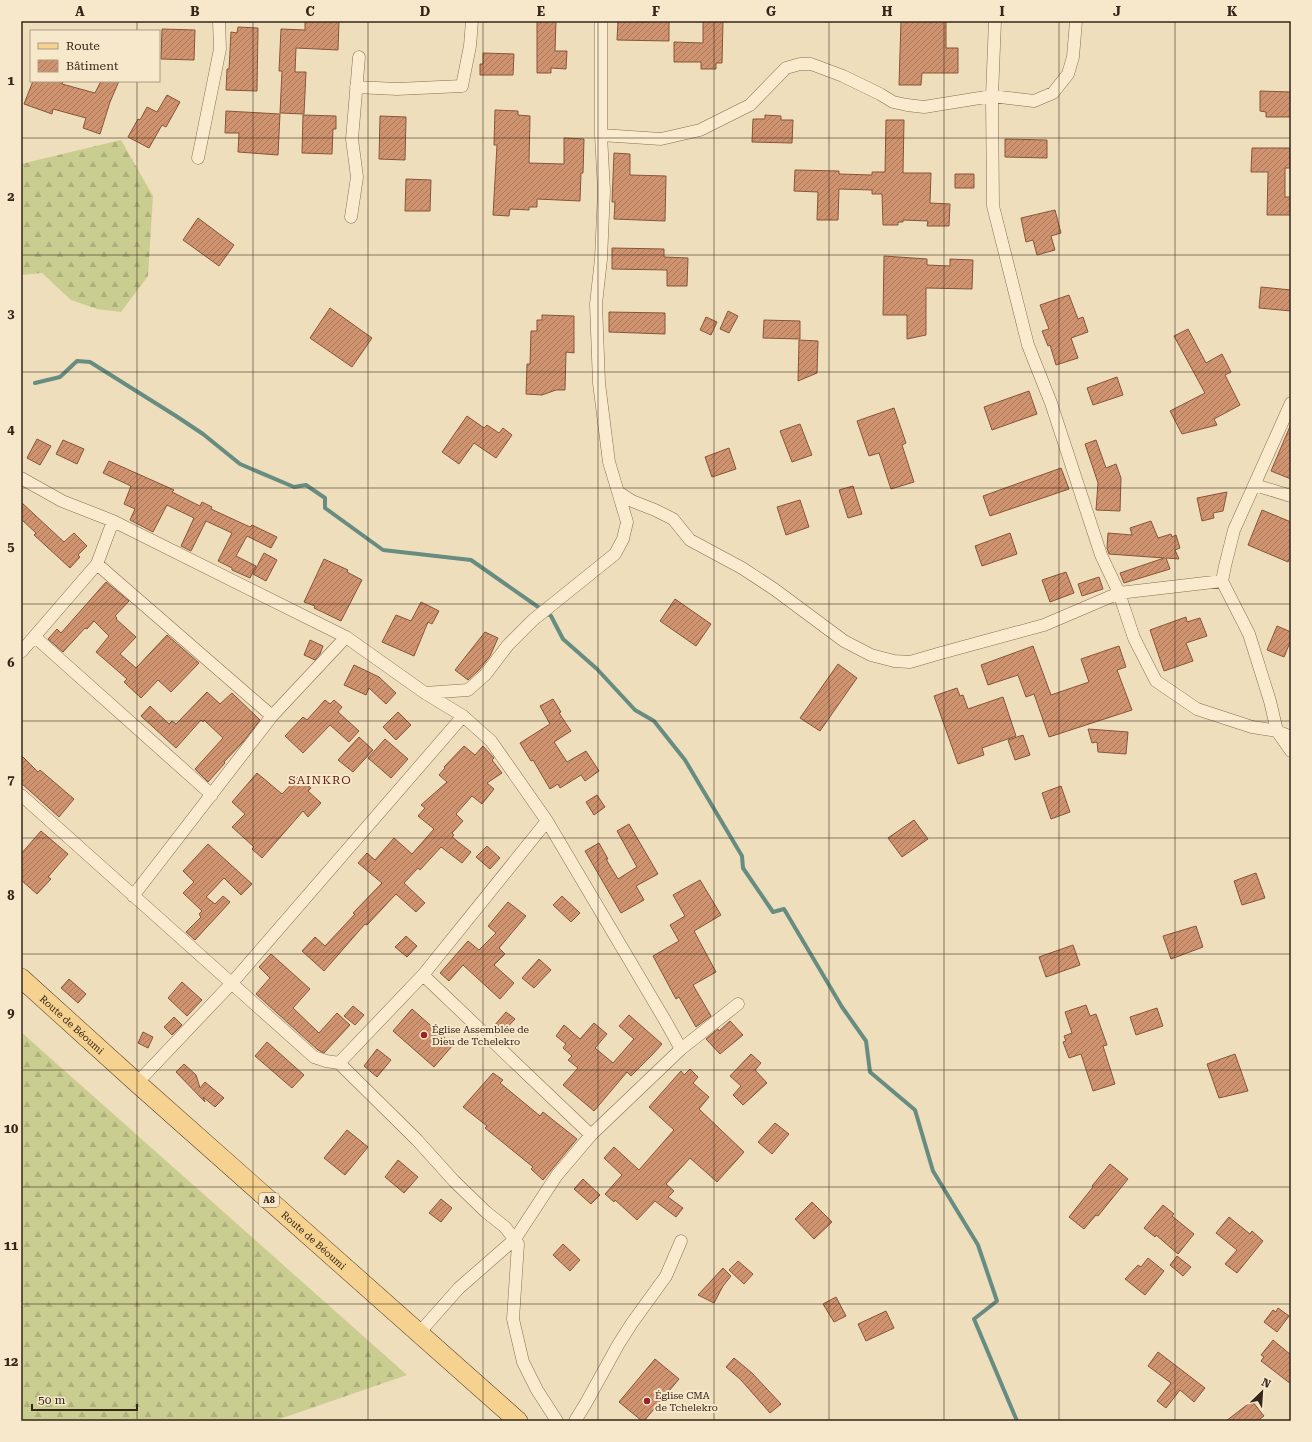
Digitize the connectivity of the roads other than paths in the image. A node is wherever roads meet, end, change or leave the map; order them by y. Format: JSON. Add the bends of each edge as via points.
{"nodes":[{"id":1,"x":219,"y":21,"type":"edge"},
{"id":2,"x":472,"y":21,"type":"edge"},
{"id":3,"x":602,"y":21,"type":"edge"},
{"id":4,"x":995,"y":21,"type":"edge"},
{"id":5,"x":1076,"y":21,"type":"edge"},
{"id":6,"x":359,"y":57,"type":"dead end"},
{"id":7,"x":356,"y":87,"type":"junction"},
{"id":8,"x":992,"y":96,"type":"junction"},
{"id":9,"x":601,"y":135,"type":"junction"},
{"id":10,"x":198,"y":158,"type":"dead end"},
{"id":11,"x":351,"y":217,"type":"dead end"},
{"id":12,"x":1291,"y":403,"type":"edge"},
{"id":13,"x":21,"y":478,"type":"edge"},
{"id":14,"x":1255,"y":485,"type":"junction"},
{"id":15,"x":618,"y":492,"type":"junction"},
{"id":16,"x":1291,"y":496,"type":"edge"},
{"id":17,"x":113,"y":520,"type":"junction"},
{"id":18,"x":97,"y":564,"type":"junction"},
{"id":19,"x":1222,"y":581,"type":"junction"},
{"id":20,"x":1119,"y":593,"type":"junction"},
{"id":21,"x":35,"y":637,"type":"junction"},
{"id":22,"x":346,"y":637,"type":"junction"},
{"id":23,"x":21,"y":652,"type":"edge"},
{"id":24,"x":425,"y":693,"type":"junction"},
{"id":25,"x":272,"y":716,"type":"junction"},
{"id":26,"x":462,"y":716,"type":"junction"},
{"id":27,"x":1277,"y":731,"type":"junction"},
{"id":28,"x":1291,"y":737,"type":"edge"},
{"id":29,"x":1291,"y":751,"type":"edge"},
{"id":30,"x":21,"y":795,"type":"edge"},
{"id":31,"x":212,"y":795,"type":"junction"},
{"id":32,"x":547,"y":821,"type":"junction"},
{"id":33,"x":133,"y":896,"type":"junction"},
{"id":34,"x":423,"y":975,"type":"junction"},
{"id":35,"x":21,"y":978,"type":"edge"},
{"id":36,"x":231,"y":984,"type":"junction"},
{"id":37,"x":738,"y":1004,"type":"dead end"},
{"id":38,"x":681,"y":1050,"type":"junction"},
{"id":39,"x":339,"y":1063,"type":"junction"},
{"id":40,"x":137,"y":1083,"type":"junction"},
{"id":41,"x":591,"y":1135,"type":"junction"},
{"id":42,"x":516,"y":1240,"type":"junction"},
{"id":43,"x":681,"y":1241,"type":"dead end"},
{"id":44,"x":419,"y":1333,"type":"junction"},
{"id":45,"x":518,"y":1421,"type":"edge"},
{"id":46,"x":556,"y":1421,"type":"edge"},
{"id":47,"x":575,"y":1421,"type":"edge"}],
"edges":[{"from":1,"to":10,"type":"street","via":[[220,49]]},
{"from":2,"to":7,"type":"street","via":[[462,86],[397,89]]},
{"from":3,"to":9,"type":"street"},
{"from":4,"to":8,"type":"street"},
{"from":5,"to":8,"type":"street","via":[[1073,56],[1068,74],[1053,93],[1034,100]]},
{"from":6,"to":7,"type":"street"},
{"from":7,"to":11,"type":"street","via":[[352,139],[357,177]]},
{"from":8,"to":9,"type":"street","via":[[924,107],[907,105],[893,102],[868,88],[811,64],[800,64],[786,68],[750,105],[700,130],[661,139]]},
{"from":8,"to":20,"type":"street","via":[[993,206],[1024,330],[1101,555]]},
{"from":9,"to":15,"type":"street","via":[[604,191],[596,304],[599,383],[609,462]]},
{"from":12,"to":14,"type":"street"},
{"from":13,"to":17,"type":"street","via":[[62,500]]},
{"from":14,"to":16,"type":"street"},
{"from":14,"to":19,"type":"street","via":[[1234,530]]},
{"from":15,"to":20,"type":"street","via":[[673,519],[690,540],[742,568],[844,641],[871,655],[894,661],[910,662],[1044,625]]},
{"from":15,"to":24,"type":"street","via":[[627,522],[623,539],[615,554],[533,620],[508,645],[485,675],[468,690]]},
{"from":17,"to":18,"type":"street"},
{"from":17,"to":22,"type":"street"},
{"from":18,"to":21,"type":"street"},
{"from":18,"to":25,"type":"street"},
{"from":19,"to":20,"type":"street"},
{"from":19,"to":27,"type":"street","via":[[1249,634]]},
{"from":20,"to":27,"type":"street","via":[[1134,638],[1156,682],[1202,711],[1252,727]]},
{"from":21,"to":23,"type":"street"},
{"from":21,"to":31,"type":"street"},
{"from":22,"to":24,"type":"street"},
{"from":22,"to":25,"type":"street"},
{"from":24,"to":26,"type":"street"},
{"from":25,"to":31,"type":"street"},
{"from":26,"to":32,"type":"street","via":[[491,741]]},
{"from":26,"to":36,"type":"street"},
{"from":27,"to":28,"type":"street"},
{"from":27,"to":29,"type":"street"},
{"from":30,"to":33,"type":"street"},
{"from":31,"to":33,"type":"street"},
{"from":32,"to":34,"type":"street"},
{"from":32,"to":38,"type":"street"},
{"from":33,"to":36,"type":"street"},
{"from":34,"to":39,"type":"street"},
{"from":34,"to":41,"type":"street"},
{"from":35,"to":40,"type":"main road","name":"Route de Béoumi","number":"A8"},
{"from":36,"to":39,"type":"street","via":[[314,1057]]},
{"from":36,"to":40,"type":"street"},
{"from":37,"to":38,"type":"street"},
{"from":38,"to":41,"type":"street"},
{"from":39,"to":42,"type":"street","via":[[417,1140],[454,1181],[486,1212],[506,1227]]},
{"from":40,"to":44,"type":"main road","name":"Route de Béoumi","number":"A8"},
{"from":41,"to":42,"type":"street","via":[[557,1175]]},
{"from":42,"to":44,"type":"street","via":[[459,1288]]},
{"from":42,"to":46,"type":"street","via":[[518,1244],[513,1319],[523,1362]]},
{"from":43,"to":47,"type":"street","via":[[666,1276],[618,1345]]},
{"from":44,"to":45,"type":"main road","name":"Route de Béoumi","number":"A8"}]}
